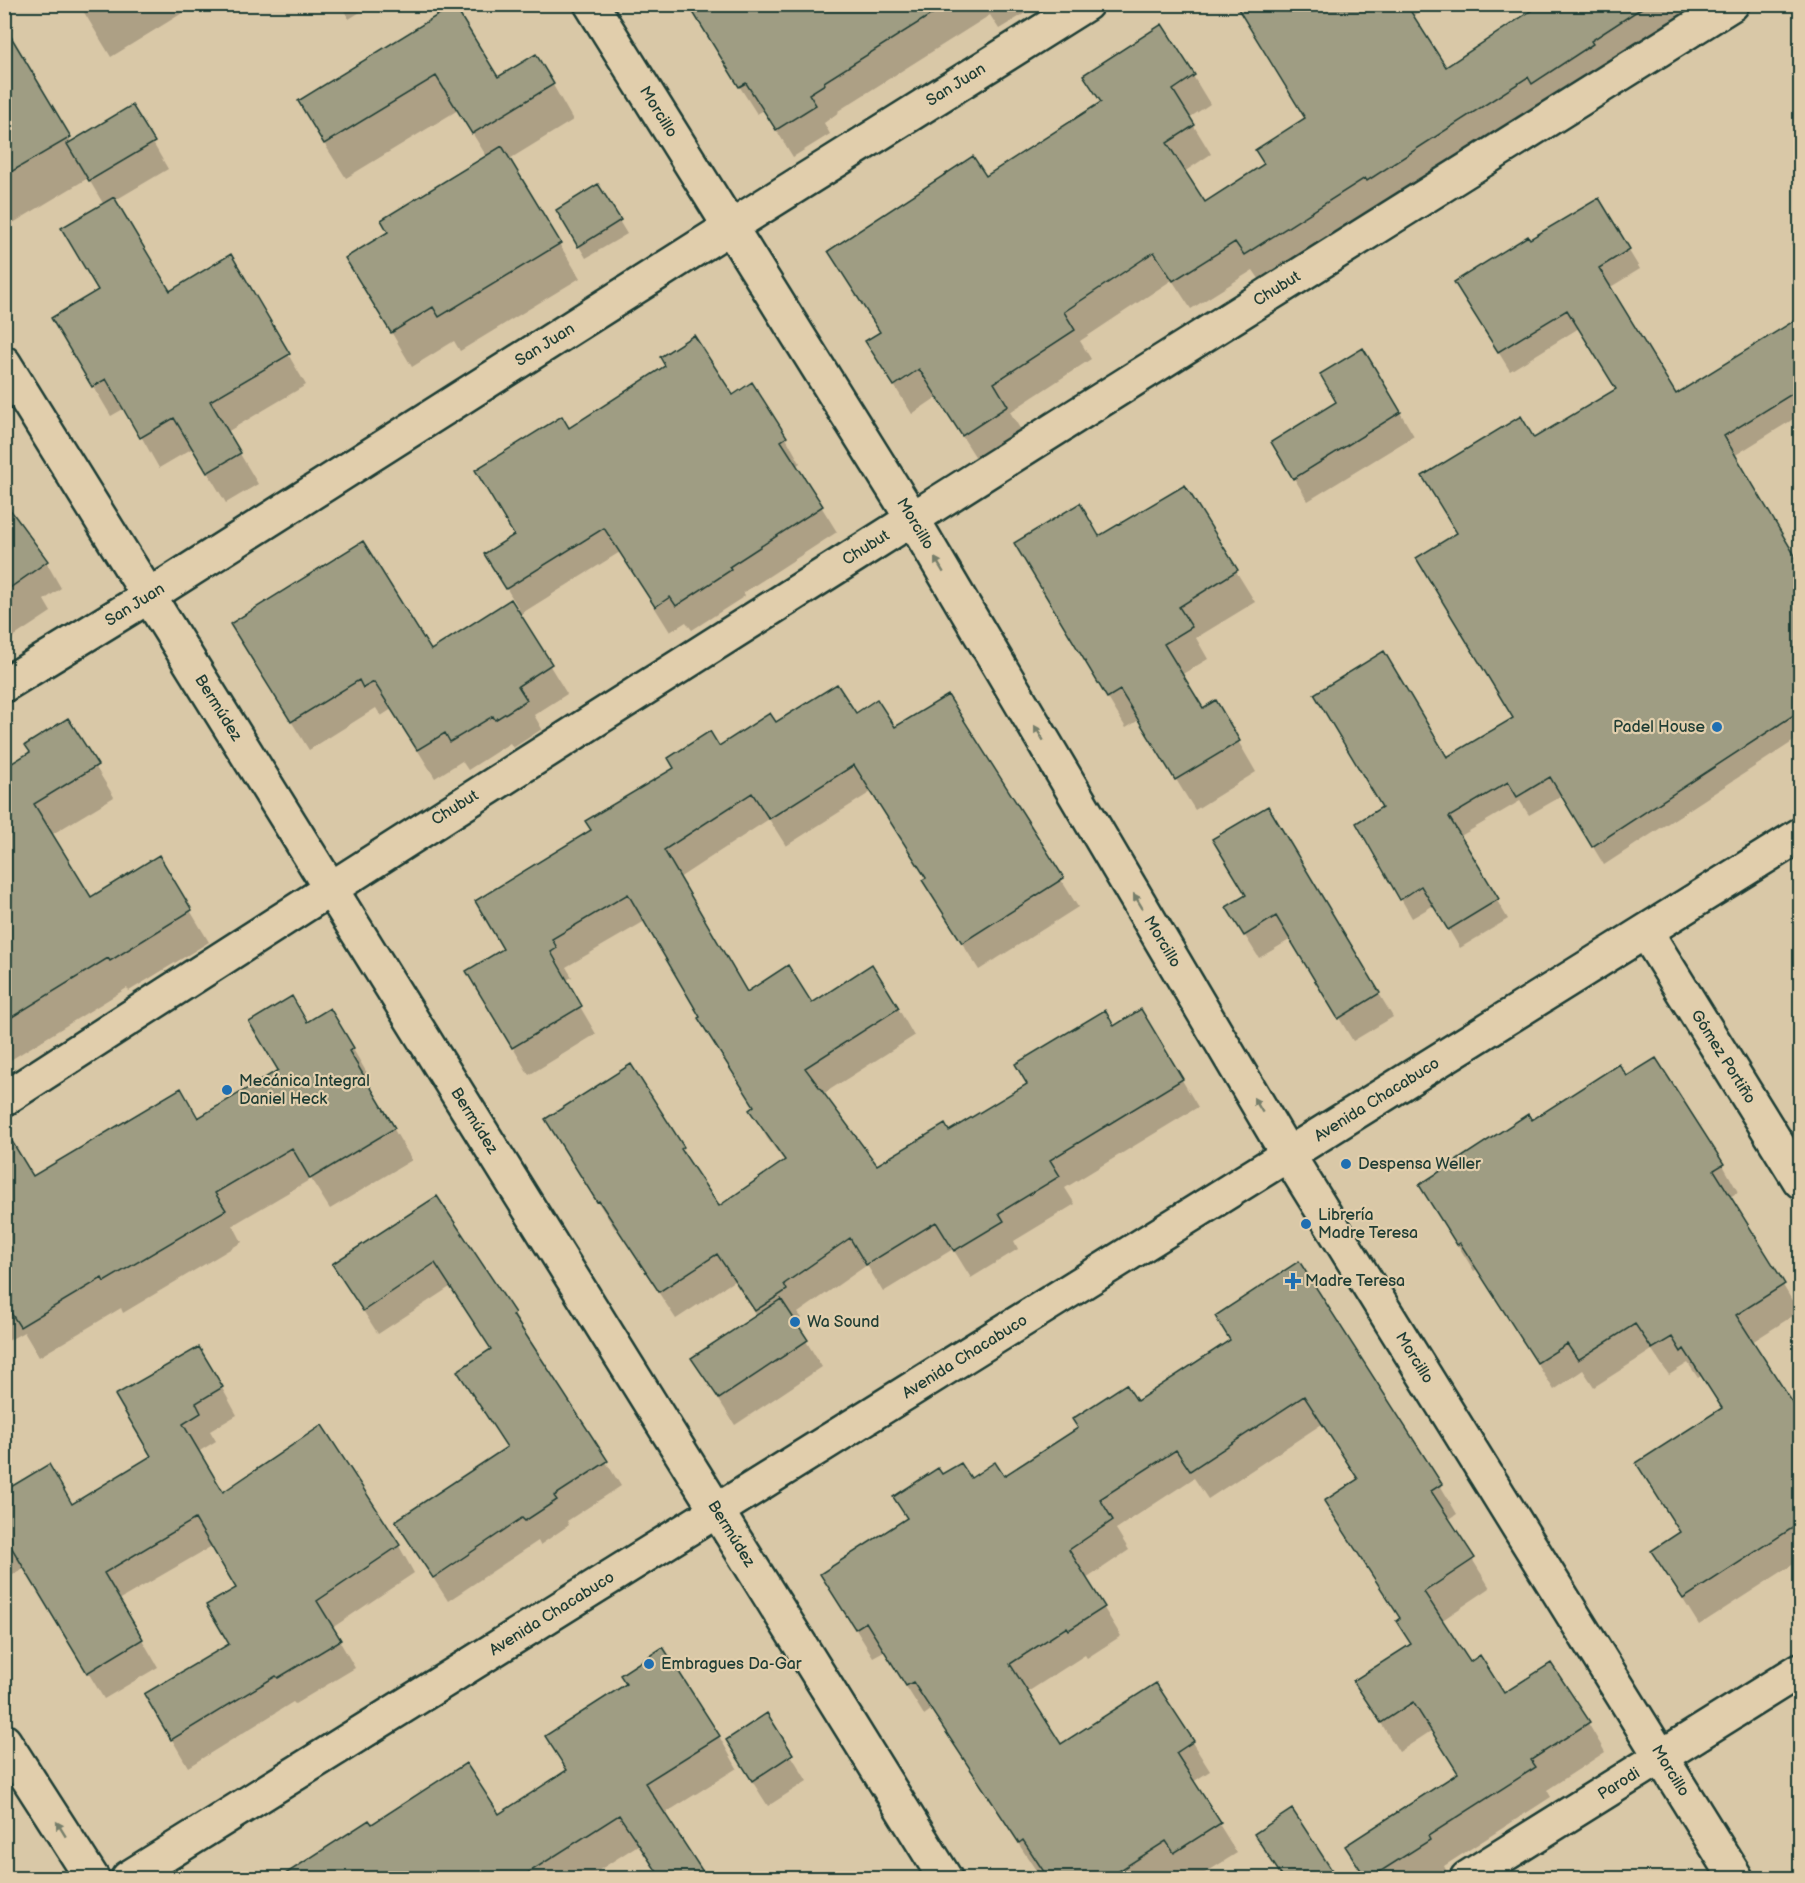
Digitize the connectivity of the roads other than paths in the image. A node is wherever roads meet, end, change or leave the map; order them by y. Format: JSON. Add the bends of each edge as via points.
{"nodes":[{"id":1,"x":591,"y":4,"type":"edge"},
{"id":2,"x":1086,"y":4,"type":"edge"},
{"id":3,"x":1732,"y":4,"type":"edge"},
{"id":4,"x":730,"y":227,"type":"junction"},
{"id":5,"x":4,"y":363,"type":"edge"},
{"id":6,"x":912,"y":518,"type":"junction"},
{"id":7,"x":149,"y":596,"type":"junction"},
{"id":8,"x":4,"y":685,"type":"edge"},
{"id":9,"x":1800,"y":835,"type":"edge"},
{"id":10,"x":330,"y":888,"type":"junction"},
{"id":11,"x":1646,"y":933,"type":"junction"},
{"id":12,"x":4,"y":1099,"type":"edge"},
{"id":13,"x":1288,"y":1155,"type":"junction"},
{"id":14,"x":1800,"y":1181,"type":"edge"},
{"id":15,"x":717,"y":1512,"type":"junction"},
{"id":16,"x":1800,"y":1670,"type":"edge"},
{"id":17,"x":4,"y":1741,"type":"edge"},
{"id":18,"x":1661,"y":1757,"type":"junction"},
{"id":19,"x":92,"y":1878,"type":"edge"},
{"id":20,"x":128,"y":1878,"type":"edge"},
{"id":21,"x":945,"y":1878,"type":"edge"},
{"id":22,"x":1467,"y":1878,"type":"edge"},
{"id":23,"x":1736,"y":1878,"type":"edge"}],
"edges":[{"from":1,"to":4,"type":"street","name":"Morcillo"},
{"from":2,"to":4,"type":"street","name":"San Juan"},
{"from":3,"to":6,"type":"street","name":"Chubut"},
{"from":4,"to":6,"type":"street","name":"Morcillo"},
{"from":4,"to":7,"type":"street","name":"San Juan"},
{"from":5,"to":7,"type":"street","name":"Bermúdez"},
{"from":6,"to":10,"type":"street","name":"Chubut"},
{"from":13,"to":6,"type":"street","name":"Morcillo","one_way":true},
{"from":7,"to":8,"type":"street","name":"San Juan"},
{"from":7,"to":10,"type":"street","name":"Bermúdez"},
{"from":9,"to":11,"type":"street","name":"Avenida Chacabuco"},
{"from":10,"to":12,"type":"street","name":"Chubut"},
{"from":10,"to":15,"type":"street","name":"Bermúdez"},
{"from":11,"to":13,"type":"street","name":"Avenida Chacabuco"},
{"from":11,"to":14,"type":"street","name":"Gómez Portiño"},
{"from":13,"to":15,"type":"street","name":"Avenida Chacabuco"},
{"from":13,"to":18,"type":"street","name":"Morcillo"},
{"from":15,"to":20,"type":"street","name":"Avenida Chacabuco"},
{"from":15,"to":21,"type":"street","name":"Bermúdez"},
{"from":16,"to":18,"type":"street","name":"Parodi"},
{"from":19,"to":17,"type":"street","one_way":true},
{"from":18,"to":22,"type":"street","name":"Parodi"},
{"from":18,"to":23,"type":"street","name":"Morcillo"}]}
